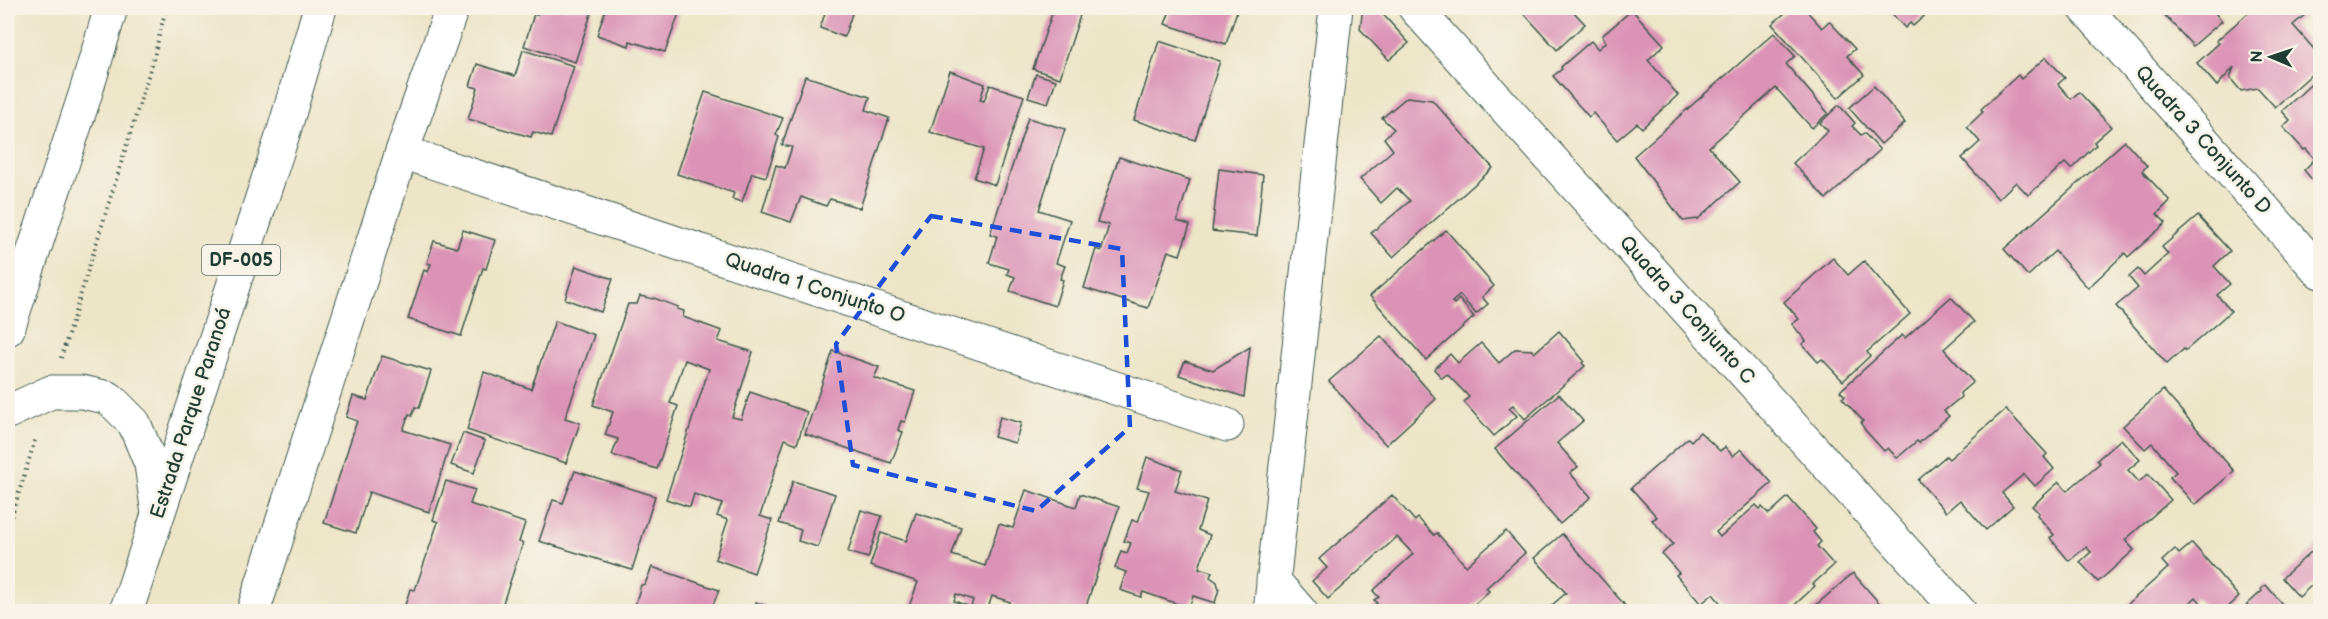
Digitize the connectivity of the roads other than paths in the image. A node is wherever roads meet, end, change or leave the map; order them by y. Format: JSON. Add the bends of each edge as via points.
{"nodes":[{"id":1,"x":111,"y":8,"type":"edge"},
{"id":2,"x":320,"y":8,"type":"edge"},
{"id":3,"x":452,"y":8,"type":"edge"},
{"id":4,"x":1336,"y":8,"type":"edge"},
{"id":5,"x":1415,"y":8,"type":"edge"},
{"id":6,"x":2085,"y":8,"type":"edge"},
{"id":7,"x":402,"y":152,"type":"junction"},
{"id":8,"x":2320,"y":272,"type":"edge"},
{"id":9,"x":8,"y":329,"type":"edge"},
{"id":10,"x":8,"y":412,"type":"edge"},
{"id":11,"x":1227,"y":425,"type":"dead end"},
{"id":12,"x":158,"y":511,"type":"junction"},
{"id":13,"x":1271,"y":596,"type":"edge"},
{"id":14,"x":126,"y":612,"type":"edge"},
{"id":15,"x":253,"y":612,"type":"edge"},
{"id":16,"x":1301,"y":612,"type":"edge"},
{"id":17,"x":1960,"y":612,"type":"edge"}],
"edges":[{"from":1,"to":9,"type":"street"},
{"from":2,"to":12,"type":"street","name":"Estrada Parque Paranoá","number":"DF-005","via":[[283,134]]},
{"from":3,"to":7,"type":"street"},
{"from":4,"to":13,"type":"street"},
{"from":5,"to":17,"type":"street","name":"Quadra 3 Conjunto C"},
{"from":6,"to":8,"type":"street","name":"Quadra 3 Conjunto D"},
{"from":7,"to":11,"type":"street","name":"Quadra 1 Conjunto O"},
{"from":7,"to":15,"type":"street"},
{"from":10,"to":12,"type":"street","via":[[51,392],[82,392],[109,398],[134,423],[151,464]]},
{"from":12,"to":14,"type":"street","name":"Estrada Parque Paranoá","number":"DF-005"},
{"from":13,"to":16,"type":"street"}]}
